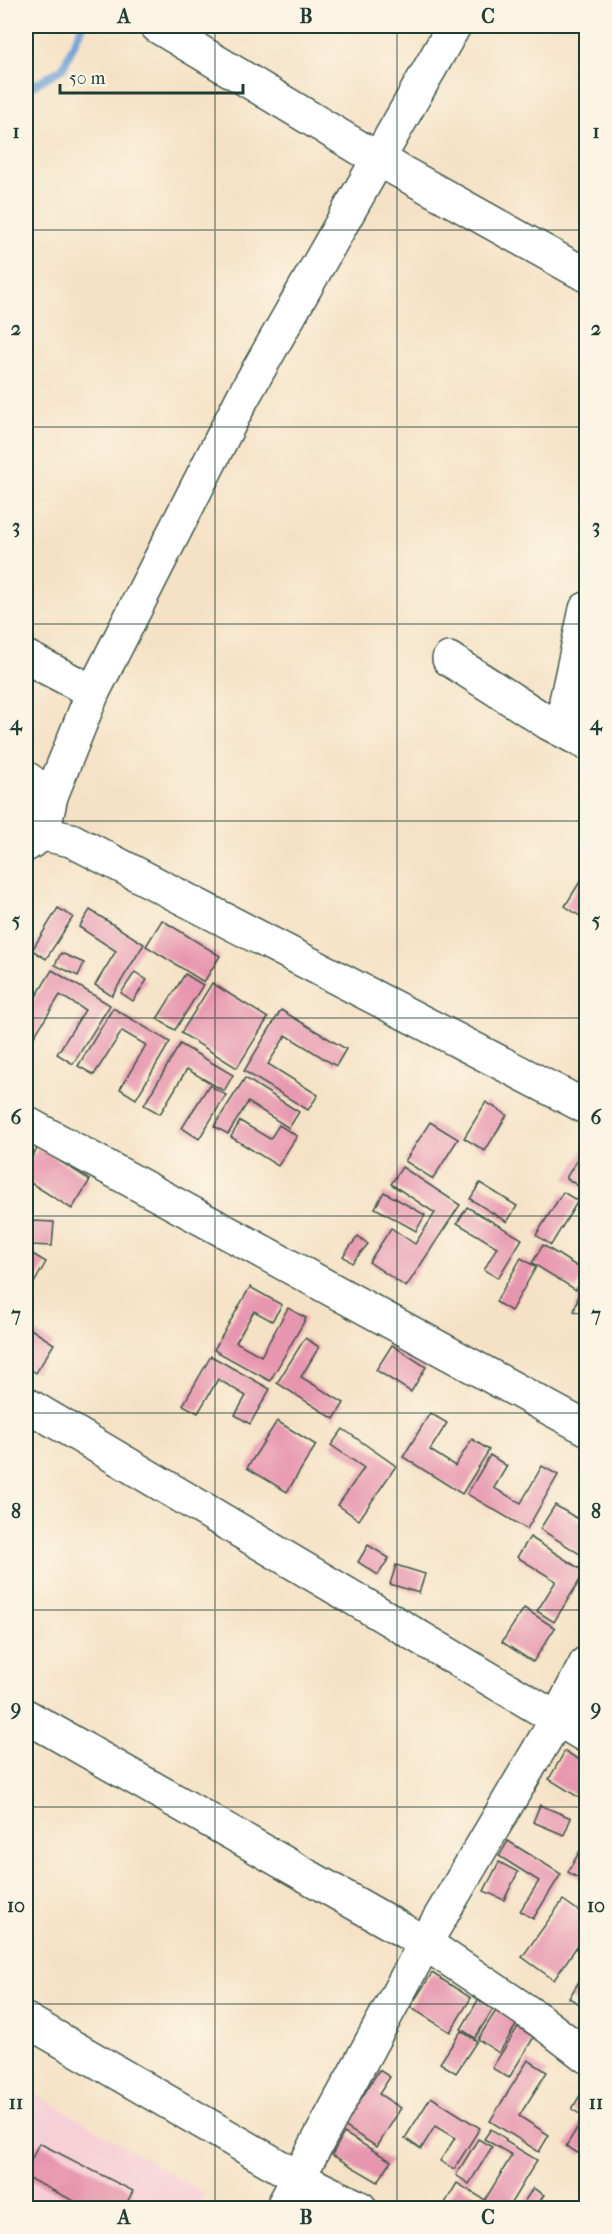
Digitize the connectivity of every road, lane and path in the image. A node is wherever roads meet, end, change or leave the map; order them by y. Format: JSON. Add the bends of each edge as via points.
{"nodes":[{"id":1,"x":157,"y":26,"type":"edge"},
{"id":2,"x":454,"y":26,"type":"edge"},
{"id":3,"x":378,"y":159,"type":"junction"},
{"id":4,"x":586,"y":275,"type":"edge"},
{"id":5,"x":586,"y":609,"type":"edge"},
{"id":6,"x":26,"y":657,"type":"edge"},
{"id":7,"x":449,"y":659,"type":"dead end"},
{"id":8,"x":93,"y":692,"type":"junction"},
{"id":9,"x":577,"y":738,"type":"edge"},
{"id":10,"x":38,"y":787,"type":"edge"},
{"id":11,"x":34,"y":839,"type":"edge"},
{"id":12,"x":583,"y":1095,"type":"edge"},
{"id":13,"x":26,"y":1123,"type":"edge"},
{"id":14,"x":26,"y":1404,"type":"edge"},
{"id":15,"x":586,"y":1428,"type":"edge"},
{"id":16,"x":586,"y":1663,"type":"edge"},
{"id":17,"x":26,"y":1716,"type":"edge"},
{"id":18,"x":557,"y":1719,"type":"junction"},
{"id":19,"x":586,"y":1736,"type":"edge"},
{"id":20,"x":425,"y":1943,"type":"junction"},
{"id":21,"x":26,"y":2020,"type":"edge"},
{"id":22,"x":586,"y":2056,"type":"edge"},
{"id":23,"x":298,"y":2178,"type":"junction"},
{"id":24,"x":282,"y":2208,"type":"edge"},
{"id":25,"x":360,"y":2208,"type":"edge"}],
"edges":[{"from":1,"to":3,"type":"street"},
{"from":2,"to":3,"type":"street"},
{"from":3,"to":4,"type":"street"},
{"from":3,"to":8,"type":"street","via":[[243,397]]},
{"from":5,"to":9,"type":"street","via":[[566,701]]},
{"from":6,"to":8,"type":"street"},
{"from":7,"to":9,"type":"street"},
{"from":8,"to":10,"type":"street"},
{"from":10,"to":11,"type":"street"},
{"from":11,"to":12,"type":"street","via":[[71,840]]},
{"from":13,"to":15,"type":"street"},
{"from":14,"to":18,"type":"street"},
{"from":16,"to":18,"type":"street"},
{"from":17,"to":20,"type":"street"},
{"from":18,"to":19,"type":"street"},
{"from":18,"to":20,"type":"street"},
{"from":20,"to":22,"type":"street"},
{"from":20,"to":23,"type":"street"},
{"from":21,"to":23,"type":"street"},
{"from":23,"to":24,"type":"street"},
{"from":23,"to":25,"type":"street"}]}
